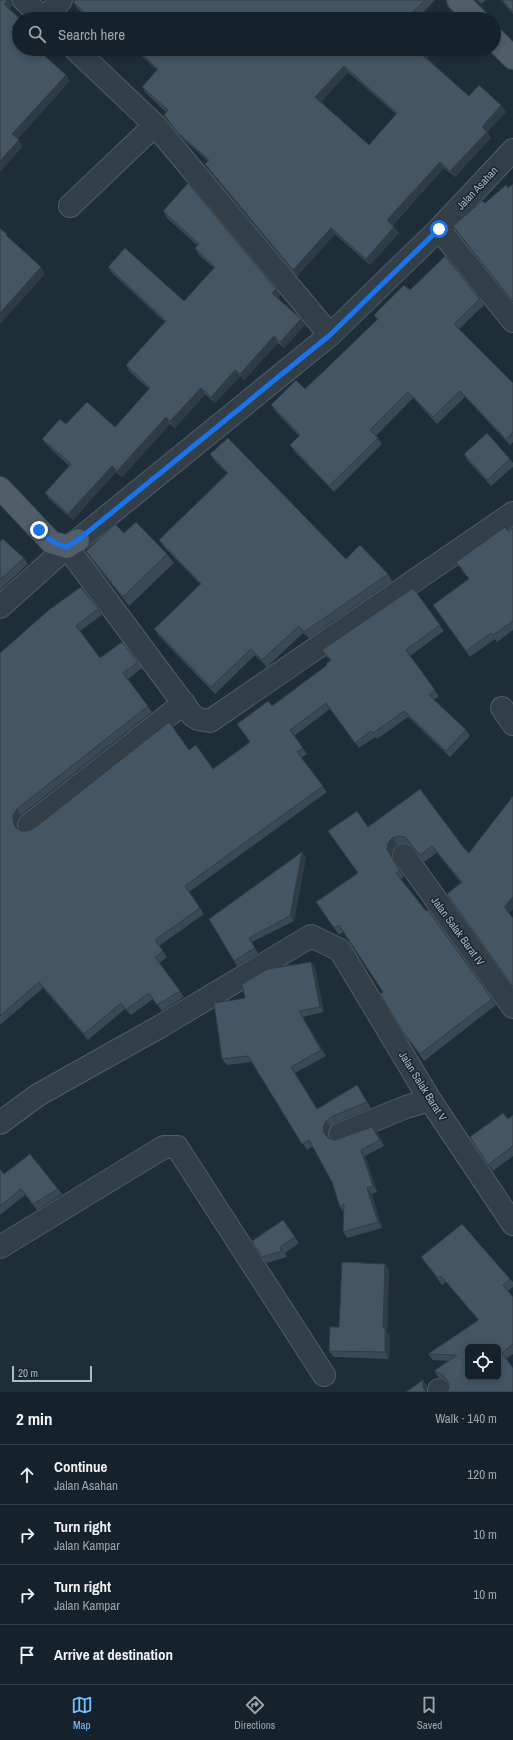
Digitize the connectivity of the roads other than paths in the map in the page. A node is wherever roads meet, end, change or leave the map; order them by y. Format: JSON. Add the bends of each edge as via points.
{"nodes":[{"id":1,"x":24,"y":0,"type":"edge"},
{"id":2,"x":61,"y":0,"type":"edge"},
{"id":3,"x":458,"y":0,"type":"edge"},
{"id":4,"x":37,"y":12,"type":"edge"},
{"id":5,"x":51,"y":12,"type":"edge"},
{"id":6,"x":469,"y":12,"type":"edge"},
{"id":7,"x":501,"y":46,"type":"edge"},
{"id":8,"x":82,"y":56,"type":"edge"},
{"id":9,"x":513,"y":58,"type":"edge"},
{"id":10,"x":155,"y":125,"type":"junction"},
{"id":11,"x":513,"y":150,"type":"edge"},
{"id":12,"x":70,"y":206,"type":"dead end"},
{"id":13,"x":439,"y":229,"type":"junction"},
{"id":14,"x":513,"y":321,"type":"edge"},
{"id":15,"x":330,"y":335,"type":"junction"},
{"id":16,"x":0,"y":488,"type":"edge"},
{"id":17,"x":513,"y":513,"type":"edge"},
{"id":18,"x":73,"y":543,"type":"junction"},
{"id":19,"x":0,"y":607,"type":"edge"},
{"id":20,"x":184,"y":703,"type":"junction"},
{"id":21,"x":29,"y":825,"type":"dead end"},
{"id":22,"x":404,"y":855,"type":"dead end"},
{"id":23,"x":513,"y":1007,"type":"edge"},
{"id":24,"x":421,"y":1103,"type":"junction"},
{"id":25,"x":0,"y":1123,"type":"edge"},
{"id":26,"x":340,"y":1134,"type":"dead end"},
{"id":27,"x":513,"y":1224,"type":"edge"},
{"id":28,"x":0,"y":1247,"type":"edge"},
{"id":29,"x":324,"y":1375,"type":"dead end"}],
"edges":[{"from":1,"to":4,"type":"street"},
{"from":2,"to":5,"type":"street"},
{"from":3,"to":6,"type":"main road"},
{"from":7,"to":9,"type":"main road"},
{"from":8,"to":10,"type":"street"},
{"from":10,"to":12,"type":"street"},
{"from":10,"to":15,"type":"street"},
{"from":11,"to":13,"type":"street","name":"Jalan Asahan"},
{"from":13,"to":14,"type":"street"},
{"from":13,"to":15,"type":"street","name":"Jalan Asahan"},
{"from":15,"to":18,"type":"street","name":"Jalan Asahan"},
{"from":16,"to":18,"type":"main road","via":[[51,542]]},
{"from":17,"to":20,"type":"street","via":[[210,721],[198,719]]},
{"from":18,"to":19,"type":"street","name":"Jalan Asahan"},
{"from":18,"to":20,"type":"street"},
{"from":20,"to":21,"type":"street"},
{"from":22,"to":23,"type":"street","name":"Jalan Salak Barat IV"},
{"from":24,"to":25,"type":"street","name":"Jalan Salak Barat V","via":[[344,955],[335,947],[311,936],[161,1026],[38,1095]]},
{"from":24,"to":26,"type":"street"},
{"from":24,"to":27,"type":"street","name":"Jalan Salak Barat V"},
{"from":28,"to":29,"type":"street","via":[[164,1147],[177,1147]]}]}
